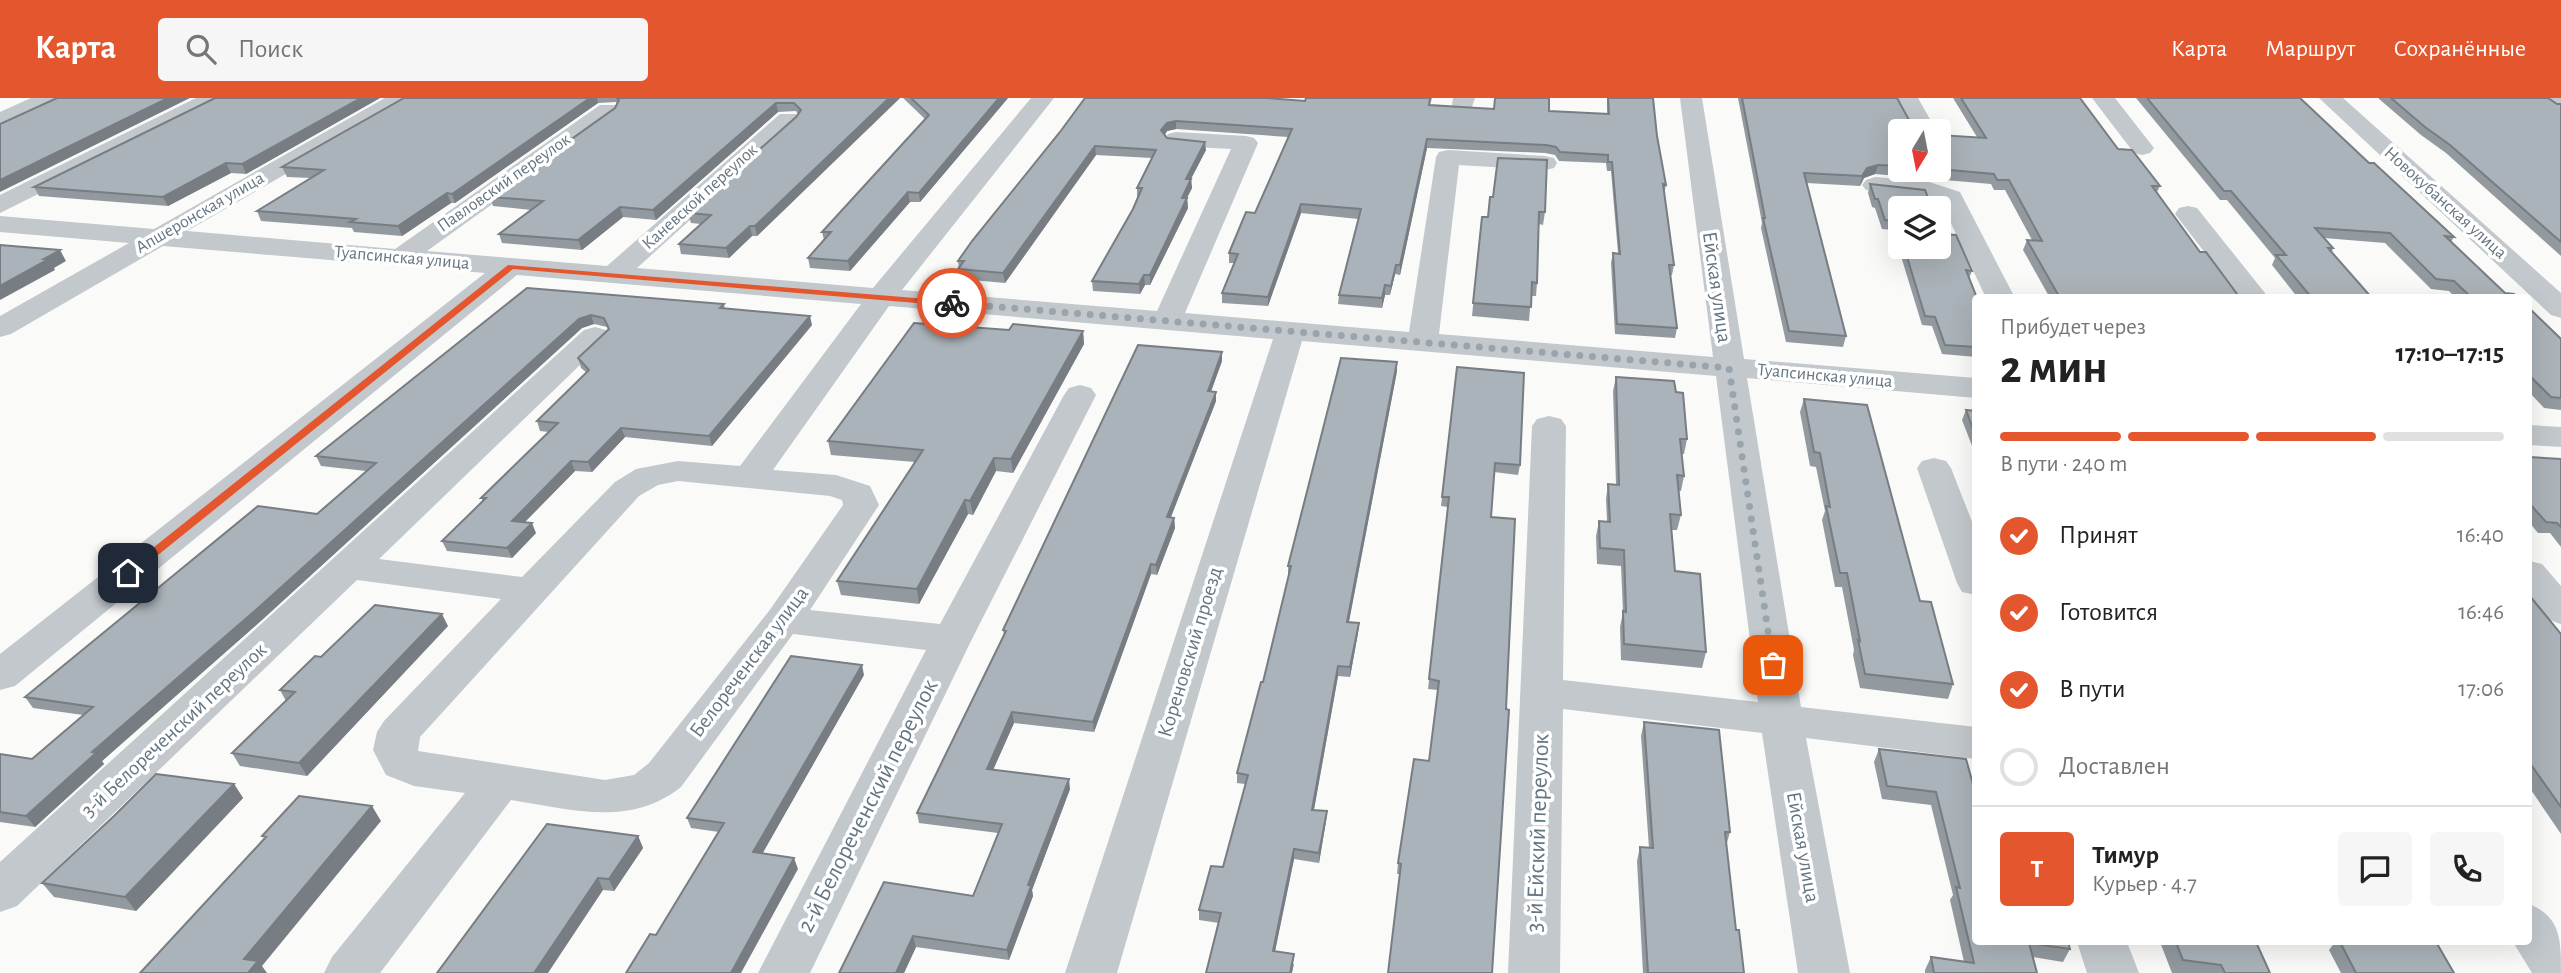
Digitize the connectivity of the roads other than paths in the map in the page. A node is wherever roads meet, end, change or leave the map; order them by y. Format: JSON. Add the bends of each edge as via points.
{"nodes":[{"id":1,"x":7,"y":98,"type":"edge"},
{"id":2,"x":50,"y":98,"type":"edge"},
{"id":3,"x":213,"y":98,"type":"edge"},
{"id":4,"x":401,"y":98,"type":"edge"},
{"id":5,"x":1043,"y":98,"type":"edge"},
{"id":6,"x":1691,"y":98,"type":"edge"},
{"id":7,"x":1908,"y":98,"type":"edge"},
{"id":8,"x":2103,"y":98,"type":"edge"},
{"id":9,"x":2330,"y":98,"type":"edge"},
{"id":10,"x":2553,"y":98,"type":"edge"},
{"id":11,"x":0,"y":101,"type":"edge"},
{"id":12,"x":2561,"y":104,"type":"edge"},
{"id":13,"x":608,"y":110,"type":"edge"},
{"id":14,"x":788,"y":119,"type":"dead end"},
{"id":15,"x":1918,"y":119,"type":"edge"},
{"id":16,"x":0,"y":120,"type":"edge"},
{"id":17,"x":1176,"y":139,"type":"edge"},
{"id":18,"x":2142,"y":148,"type":"dead end"},
{"id":19,"x":1545,"y":163,"type":"edge"},
{"id":20,"x":1875,"y":185,"type":"edge"},
{"id":21,"x":0,"y":205,"type":"edge"},
{"id":22,"x":2188,"y":214,"type":"dead end"},
{"id":23,"x":0,"y":224,"type":"edge"},
{"id":24,"x":156,"y":238,"type":"junction"},
{"id":25,"x":401,"y":257,"type":"junction"},
{"id":26,"x":512,"y":267,"type":"junction"},
{"id":27,"x":613,"y":275,"type":"junction"},
{"id":28,"x":1999,"y":294,"type":"edge"},
{"id":29,"x":2252,"y":294,"type":"edge"},
{"id":30,"x":881,"y":297,"type":"junction"},
{"id":31,"x":2561,"y":309,"type":"edge"},
{"id":32,"x":1167,"y":321,"type":"junction"},
{"id":33,"x":0,"y":328,"type":"edge"},
{"id":34,"x":1290,"y":331,"type":"junction"},
{"id":35,"x":595,"y":336,"type":"dead end"},
{"id":36,"x":1423,"y":342,"type":"junction"},
{"id":37,"x":1729,"y":368,"type":"junction"},
{"id":38,"x":1972,"y":388,"type":"edge"},
{"id":39,"x":1080,"y":395,"type":"dead end"},
{"id":40,"x":1549,"y":426,"type":"dead end"},
{"id":41,"x":2532,"y":435,"type":"edge"},
{"id":42,"x":2561,"y":437,"type":"edge"},
{"id":43,"x":1934,"y":468,"type":"dead end"},
{"id":44,"x":751,"y":476,"type":"junction"},
{"id":45,"x":348,"y":567,"type":"junction"},
{"id":46,"x":1972,"y":572,"type":"edge"},
{"id":47,"x":2532,"y":577,"type":"edge"},
{"id":48,"x":531,"y":591,"type":"junction"},
{"id":49,"x":2561,"y":611,"type":"edge"},
{"id":50,"x":783,"y":620,"type":"junction"},
{"id":51,"x":952,"y":639,"type":"junction"},
{"id":52,"x":0,"y":676,"type":"edge"},
{"id":53,"x":1542,"y":692,"type":"junction"},
{"id":54,"x":1781,"y":719,"type":"junction"},
{"id":55,"x":1972,"y":743,"type":"edge"},
{"id":56,"x":499,"y":783,"type":"junction"},
{"id":57,"x":0,"y":892,"type":"edge"},
{"id":58,"x":2532,"y":930,"type":"edge"},
{"id":59,"x":2103,"y":945,"type":"edge"},
{"id":60,"x":350,"y":973,"type":"edge"},
{"id":61,"x":784,"y":973,"type":"edge"},
{"id":62,"x":1091,"y":973,"type":"edge"},
{"id":63,"x":1534,"y":973,"type":"edge"},
{"id":64,"x":1824,"y":973,"type":"edge"},
{"id":65,"x":2113,"y":973,"type":"edge"},
{"id":66,"x":2559,"y":973,"type":"edge"}],
"edges":[{"from":1,"to":11,"type":"street"},
{"from":2,"to":16,"type":"street"},
{"from":3,"to":21,"type":"street"},
{"from":4,"to":24,"type":"street","name":"Апшеронская улица"},
{"from":5,"to":30,"type":"street"},
{"from":6,"to":37,"type":"street","name":"Ейская улица"},
{"from":7,"to":15,"type":"street"},
{"from":8,"to":18,"type":"street"},
{"from":9,"to":31,"type":"street","name":"Новокубанская улица"},
{"from":10,"to":12,"type":"street"},
{"from":13,"to":25,"type":"street","name":"Павловский переулок"},
{"from":14,"to":27,"type":"street","name":"Каневской переулок"},
{"from":17,"to":32,"type":"street","via":[[1246,144]]},
{"from":19,"to":36,"type":"street","via":[[1448,157]]},
{"from":20,"to":28,"type":"street","via":[[1927,189],[1951,197]]},
{"from":22,"to":29,"type":"street"},
{"from":23,"to":24,"type":"street","name":"Туапсинская улица"},
{"from":24,"to":25,"type":"street","name":"Туапсинская улица"},
{"from":24,"to":33,"type":"street","name":"Апшеронская улица"},
{"from":25,"to":26,"type":"street","name":"Туапсинская улица"},
{"from":26,"to":27,"type":"street","name":"Туапсинская улица"},
{"from":26,"to":52,"type":"street"},
{"from":27,"to":30,"type":"street","name":"Туапсинская улица"},
{"from":30,"to":32,"type":"street","name":"Туапсинская улица"},
{"from":30,"to":44,"type":"street"},
{"from":32,"to":34,"type":"street","name":"Туапсинская улица"},
{"from":34,"to":36,"type":"street","name":"Туапсинская улица"},
{"from":34,"to":62,"type":"street","name":"Кореновский проезд"},
{"from":35,"to":45,"type":"street","name":"3-й Белореченский переулок"},
{"from":36,"to":37,"type":"street","name":"Туапсинская улица"},
{"from":37,"to":38,"type":"street","name":"Туапсинская улица"},
{"from":37,"to":54,"type":"street","name":"Ейская улица"},
{"from":39,"to":51,"type":"street","name":"2-й Белореченский переулок"},
{"from":40,"to":53,"type":"street","name":"3-й Ейский переулок"},
{"from":41,"to":42,"type":"street"},
{"from":43,"to":46,"type":"street"},
{"from":44,"to":48,"type":"street","name":"Белореченская улица","via":[[678,471],[636,481]]},
{"from":44,"to":50,"type":"street","name":"Белореченская улица","via":[[836,486],[857,494],[860,505]]},
{"from":45,"to":48,"type":"street"},
{"from":45,"to":57,"type":"street","name":"3-й Белореченский переулок"},
{"from":47,"to":49,"type":"street"},
{"from":48,"to":56,"type":"street","name":"Белореченская улица","via":[[398,732],[395,750],[402,763],[414,769]]},
{"from":50,"to":51,"type":"street"},
{"from":50,"to":56,"type":"street","name":"Белореченская улица","via":[[665,775],[646,790],[605,797]]},
{"from":51,"to":61,"type":"street","name":"2-й Белореченский переулок"},
{"from":53,"to":54,"type":"street"},
{"from":53,"to":63,"type":"street","name":"3-й Ейский переулок"},
{"from":54,"to":55,"type":"street"},
{"from":54,"to":64,"type":"street","name":"Ейская улица"},
{"from":56,"to":60,"type":"street"},
{"from":58,"to":66,"type":"street"},
{"from":59,"to":65,"type":"street"}]}
